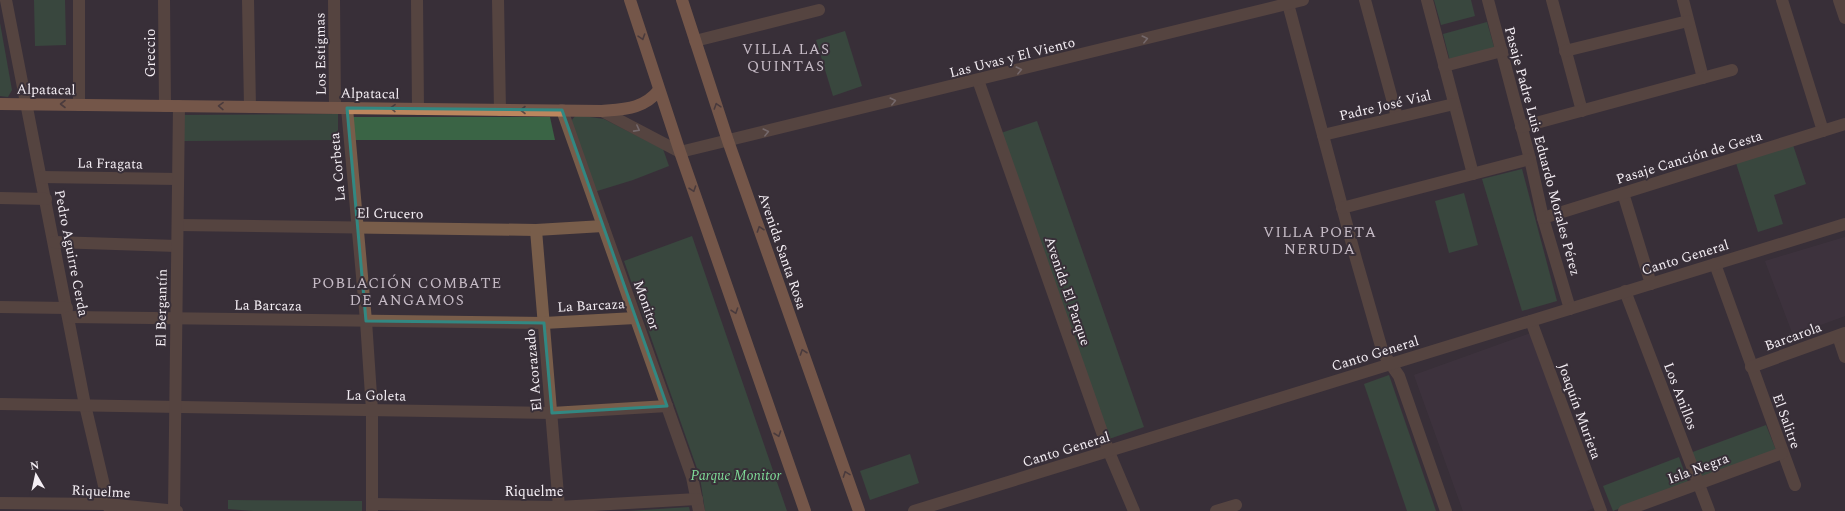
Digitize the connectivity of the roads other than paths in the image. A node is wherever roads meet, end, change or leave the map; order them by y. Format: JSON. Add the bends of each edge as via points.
{"nodes":[{"id":1,"x":6,"y":0,"type":"edge"},
{"id":2,"x":78,"y":0,"type":"edge"},
{"id":3,"x":164,"y":0,"type":"edge"},
{"id":4,"x":248,"y":0,"type":"edge"},
{"id":5,"x":334,"y":0,"type":"edge"},
{"id":6,"x":417,"y":0,"type":"edge"},
{"id":7,"x":498,"y":0,"type":"edge"},
{"id":8,"x":630,"y":0,"type":"edge"},
{"id":9,"x":682,"y":0,"type":"edge"},
{"id":10,"x":1303,"y":0,"type":"edge"},
{"id":11,"x":1365,"y":0,"type":"edge"},
{"id":12,"x":1427,"y":0,"type":"edge"},
{"id":13,"x":1488,"y":0,"type":"edge"},
{"id":14,"x":1552,"y":0,"type":"edge"},
{"id":15,"x":1683,"y":0,"type":"edge"},
{"id":16,"x":1782,"y":0,"type":"edge"},
{"id":17,"x":1839,"y":0,"type":"edge"},
{"id":18,"x":1288,"y":2,"type":"edge"},
{"id":19,"x":819,"y":10,"type":"dead end"},
{"id":20,"x":4,"y":15,"type":"edge"},
{"id":21,"x":1845,"y":18,"type":"edge"},
{"id":22,"x":1688,"y":20,"type":"junction"},
{"id":23,"x":695,"y":41,"type":"junction"},
{"id":24,"x":1502,"y":51,"type":"junction"},
{"id":25,"x":1566,"y":51,"type":"junction"},
{"id":26,"x":1444,"y":66,"type":"junction"},
{"id":27,"x":1732,"y":70,"type":"dead end"},
{"id":28,"x":1703,"y":78,"type":"junction"},
{"id":29,"x":978,"y":80,"type":"junction"},
{"id":30,"x":658,"y":90,"type":"junction"},
{"id":31,"x":0,"y":104,"type":"edge"},
{"id":32,"x":26,"y":104,"type":"junction"},
{"id":33,"x":79,"y":104,"type":"junction"},
{"id":34,"x":1454,"y":104,"type":"junction"},
{"id":35,"x":165,"y":106,"type":"junction"},
{"id":36,"x":179,"y":106,"type":"junction"},
{"id":37,"x":250,"y":107,"type":"junction"},
{"id":38,"x":341,"y":108,"type":"junction"},
{"id":39,"x":418,"y":109,"type":"junction"},
{"id":40,"x":500,"y":110,"type":"junction"},
{"id":41,"x":562,"y":110,"type":"junction"},
{"id":42,"x":602,"y":111,"type":"junction"},
{"id":43,"x":1582,"y":111,"type":"junction"},
{"id":44,"x":1397,"y":117,"type":"junction"},
{"id":45,"x":1845,"y":124,"type":"edge"},
{"id":46,"x":1521,"y":127,"type":"junction"},
{"id":47,"x":1823,"y":131,"type":"junction"},
{"id":48,"x":1323,"y":135,"type":"junction"},
{"id":49,"x":728,"y":141,"type":"junction"},
{"id":50,"x":680,"y":152,"type":"junction"},
{"id":51,"x":1530,"y":159,"type":"junction"},
{"id":52,"x":1473,"y":174,"type":"junction"},
{"id":53,"x":41,"y":177,"type":"junction"},
{"id":54,"x":178,"y":179,"type":"junction"},
{"id":55,"x":1623,"y":193,"type":"junction"},
{"id":56,"x":0,"y":198,"type":"edge"},
{"id":57,"x":46,"y":199,"type":"junction"},
{"id":58,"x":1342,"y":208,"type":"junction"},
{"id":59,"x":1543,"y":218,"type":"junction"},
{"id":60,"x":1845,"y":224,"type":"edge"},
{"id":61,"x":178,"y":225,"type":"junction"},
{"id":62,"x":603,"y":226,"type":"junction"},
{"id":63,"x":358,"y":228,"type":"junction"},
{"id":64,"x":536,"y":230,"type":"junction"},
{"id":65,"x":54,"y":242,"type":"junction"},
{"id":66,"x":177,"y":246,"type":"junction"},
{"id":67,"x":1715,"y":264,"type":"junction"},
{"id":68,"x":1651,"y":284,"type":"junction"},
{"id":69,"x":1625,"y":291,"type":"junction"},
{"id":70,"x":0,"y":307,"type":"edge"},
{"id":71,"x":1570,"y":309,"type":"junction"},
{"id":72,"x":68,"y":312,"type":"junction"},
{"id":73,"x":176,"y":318,"type":"junction"},
{"id":74,"x":635,"y":318,"type":"junction"},
{"id":75,"x":366,"y":321,"type":"junction"},
{"id":76,"x":1531,"y":321,"type":"junction"},
{"id":77,"x":544,"y":323,"type":"junction"},
{"id":78,"x":1841,"y":334,"type":"edge"},
{"id":79,"x":1845,"y":357,"type":"edge"},
{"id":80,"x":1390,"y":364,"type":"junction"},
{"id":81,"x":1751,"y":367,"type":"junction"},
{"id":82,"x":0,"y":404,"type":"edge"},
{"id":83,"x":86,"y":405,"type":"junction"},
{"id":84,"x":667,"y":406,"type":"junction"},
{"id":85,"x":175,"y":407,"type":"junction"},
{"id":86,"x":372,"y":410,"type":"junction"},
{"id":87,"x":552,"y":412,"type":"junction"},
{"id":88,"x":1109,"y":452,"type":"junction"},
{"id":89,"x":1782,"y":453,"type":"junction"},
{"id":90,"x":1698,"y":484,"type":"junction"},
{"id":91,"x":1795,"y":485,"type":"dead end"},
{"id":92,"x":697,"y":498,"type":"junction"},
{"id":93,"x":0,"y":503,"type":"edge"},
{"id":94,"x":1236,"y":505,"type":"dead end"},
{"id":95,"x":559,"y":506,"type":"junction"},
{"id":96,"x":109,"y":508,"type":"edge"},
{"id":97,"x":372,"y":508,"type":"edge"},
{"id":98,"x":174,"y":511,"type":"edge"},
{"id":99,"x":177,"y":511,"type":"edge"},
{"id":100,"x":699,"y":511,"type":"edge"},
{"id":101,"x":805,"y":511,"type":"edge"},
{"id":102,"x":859,"y":511,"type":"edge"},
{"id":103,"x":914,"y":511,"type":"edge"},
{"id":104,"x":1134,"y":511,"type":"edge"},
{"id":105,"x":1216,"y":511,"type":"edge"},
{"id":106,"x":1446,"y":511,"type":"edge"},
{"id":107,"x":1601,"y":511,"type":"edge"},
{"id":108,"x":1624,"y":511,"type":"edge"},
{"id":109,"x":1709,"y":511,"type":"edge"}],
"edges":[{"from":1,"to":20,"type":"street","name":"Pedro Aguirre Cerda"},
{"from":2,"to":33,"type":"street"},
{"from":3,"to":35,"type":"street","name":"Greccio"},
{"from":4,"to":37,"type":"street"},
{"from":5,"to":38,"type":"street","name":"Los Estigmas"},
{"from":6,"to":39,"type":"street"},
{"from":7,"to":40,"type":"street"},
{"from":8,"to":30,"type":"main road","one_way":true},
{"from":9,"to":23,"type":"main road","name":"Avenida Santa Rosa"},
{"from":10,"to":18,"type":"street","name":"Las Uvas y El Viento"},
{"from":11,"to":44,"type":"street"},
{"from":12,"to":26,"type":"street"},
{"from":13,"to":24,"type":"street","name":"Pasaje Padre Luis Eduardo Morales Pérez"},
{"from":14,"to":25,"type":"street"},
{"from":15,"to":22,"type":"street"},
{"from":16,"to":47,"type":"street"},
{"from":17,"to":21,"type":"street"},
{"from":29,"to":18,"type":"street","name":"Las Uvas y El Viento","one_way":true},
{"from":18,"to":48,"type":"street"},
{"from":19,"to":23,"type":"street"},
{"from":20,"to":32,"type":"street","name":"Pedro Aguirre Cerda"},
{"from":22,"to":25,"type":"street"},
{"from":22,"to":28,"type":"street"},
{"from":49,"to":23,"type":"main road","name":"Avenida Santa Rosa","one_way":true},
{"from":24,"to":26,"type":"street"},
{"from":24,"to":46,"type":"street","name":"Pasaje Padre Luis Eduardo Morales Pérez"},
{"from":25,"to":43,"type":"street"},
{"from":26,"to":34,"type":"street"},
{"from":27,"to":28,"type":"street"},
{"from":28,"to":43,"type":"street"},
{"from":49,"to":29,"type":"street","name":"Las Uvas y El Viento","one_way":true},
{"from":29,"to":88,"type":"street","name":"Avenida El Parque"},
{"from":30,"to":42,"type":"main road","via":[[651,99],[642,104]]},
{"from":30,"to":50,"type":"main road"},
{"from":31,"to":32,"type":"main road","name":"Alpatacal"},
{"from":33,"to":32,"type":"main road","name":"Alpatacal","one_way":true},
{"from":32,"to":53,"type":"street","name":"Pedro Aguirre Cerda"},
{"from":33,"to":35,"type":"main road","name":"Alpatacal"},
{"from":34,"to":44,"type":"street","name":"Padre José Vial"},
{"from":34,"to":52,"type":"street"},
{"from":35,"to":36,"type":"main road","name":"Alpatacal"},
{"from":37,"to":36,"type":"main road","name":"Alpatacal","one_way":true},
{"from":36,"to":54,"type":"street","name":"El Bergantín"},
{"from":37,"to":38,"type":"main road","name":"Alpatacal"},
{"from":39,"to":38,"type":"main road","name":"Alpatacal","one_way":true},
{"from":38,"to":63,"type":"street","name":"La Corbeta"},
{"from":39,"to":40,"type":"main road","name":"Alpatacal"},
{"from":41,"to":40,"type":"main road","name":"Alpatacal","one_way":true},
{"from":41,"to":42,"type":"main road","name":"Alpatacal"},
{"from":41,"to":62,"type":"street","name":"Monitor"},
{"from":42,"to":50,"type":"street","name":"Alpatacal","one_way":true},
{"from":43,"to":46,"type":"street"},
{"from":44,"to":48,"type":"street","name":"Padre José Vial"},
{"from":45,"to":47,"type":"street","name":"Pasaje Canción de Gesta"},
{"from":46,"to":51,"type":"street","name":"Pasaje Padre Luis Eduardo Morales Pérez"},
{"from":47,"to":55,"type":"street","name":"Pasaje Canción de Gesta"},
{"from":48,"to":58,"type":"street"},
{"from":49,"to":50,"type":"street"},
{"from":102,"to":49,"type":"main road","name":"Avenida Santa Rosa","one_way":true},
{"from":50,"to":101,"type":"main road","one_way":true},
{"from":51,"to":52,"type":"street"},
{"from":51,"to":59,"type":"street","name":"Pasaje Padre Luis Eduardo Morales Pérez"},
{"from":52,"to":58,"type":"street"},
{"from":53,"to":54,"type":"street","name":"La Fragata"},
{"from":53,"to":57,"type":"street","name":"Pedro Aguirre Cerda"},
{"from":54,"to":61,"type":"street","name":"El Bergantín"},
{"from":55,"to":59,"type":"street","name":"Pasaje Canción de Gesta"},
{"from":55,"to":68,"type":"street"},
{"from":56,"to":57,"type":"street"},
{"from":57,"to":65,"type":"street","name":"Pedro Aguirre Cerda"},
{"from":58,"to":80,"type":"street","via":[[1383,353]]},
{"from":59,"to":71,"type":"street","name":"Pasaje Padre Luis Eduardo Morales Pérez"},
{"from":60,"to":67,"type":"street","name":"Canto General"},
{"from":61,"to":63,"type":"street","name":"El Crucero"},
{"from":61,"to":66,"type":"street","name":"El Bergantín"},
{"from":62,"to":64,"type":"street","name":"El Crucero"},
{"from":62,"to":74,"type":"street","name":"Monitor"},
{"from":63,"to":64,"type":"street","name":"El Crucero"},
{"from":63,"to":75,"type":"street","name":"La Corbeta"},
{"from":64,"to":77,"type":"street","name":"El Acorazado"},
{"from":65,"to":66,"type":"street"},
{"from":65,"to":72,"type":"street","name":"Pedro Aguirre Cerda"},
{"from":66,"to":73,"type":"street","name":"El Bergantín"},
{"from":67,"to":68,"type":"street","name":"Canto General"},
{"from":67,"to":81,"type":"street","name":"El Salitre"},
{"from":68,"to":69,"type":"street","name":"Canto General"},
{"from":69,"to":71,"type":"street","name":"Canto General"},
{"from":69,"to":90,"type":"street","name":"Los Anillos"},
{"from":70,"to":72,"type":"street","name":"La Barcaza"},
{"from":71,"to":76,"type":"street","name":"Canto General"},
{"from":72,"to":73,"type":"street","name":"La Barcaza"},
{"from":72,"to":83,"type":"street","name":"Pedro Aguirre Cerda"},
{"from":73,"to":75,"type":"street","name":"La Barcaza"},
{"from":73,"to":85,"type":"street","name":"El Bergantín"},
{"from":74,"to":77,"type":"street","name":"La Barcaza"},
{"from":74,"to":84,"type":"street","name":"Monitor"},
{"from":75,"to":77,"type":"street","name":"La Barcaza"},
{"from":75,"to":86,"type":"street","name":"La Corbeta"},
{"from":76,"to":80,"type":"street","name":"Canto General"},
{"from":76,"to":107,"type":"street","name":"Joaquín Murieta"},
{"from":77,"to":87,"type":"street","name":"El Acorazado"},
{"from":78,"to":79,"type":"street"},
{"from":78,"to":81,"type":"street","name":"Barcarola"},
{"from":80,"to":88,"type":"street","name":"Canto General"},
{"from":80,"to":106,"type":"street","via":[[1399,376]]},
{"from":81,"to":89,"type":"street","name":"El Salitre"},
{"from":82,"to":83,"type":"street","name":"La Goleta"},
{"from":83,"to":85,"type":"street","name":"La Goleta"},
{"from":83,"to":96,"type":"street","name":"Pedro Aguirre Cerda"},
{"from":84,"to":87,"type":"street","name":"La Goleta"},
{"from":84,"to":92,"type":"street","name":"Monitor"},
{"from":85,"to":86,"type":"street","name":"La Goleta"},
{"from":85,"to":98,"type":"street","name":"El Bergantín"},
{"from":86,"to":87,"type":"street","name":"La Goleta"},
{"from":86,"to":97,"type":"street","name":"La Corbeta"},
{"from":87,"to":95,"type":"street","name":"El Acorazado"},
{"from":88,"to":103,"type":"street","name":"Canto General"},
{"from":88,"to":104,"type":"street","name":"Avenida El Parque"},
{"from":89,"to":90,"type":"street","name":"Isla Negra"},
{"from":89,"to":91,"type":"street","name":"El Salitre"},
{"from":90,"to":108,"type":"street","name":"Isla Negra"},
{"from":90,"to":109,"type":"street","name":"Los Anillos"},
{"from":92,"to":95,"type":"street","name":"Riquelme"},
{"from":92,"to":100,"type":"street","name":"Monitor"},
{"from":93,"to":96,"type":"street","name":"Riquelme"},
{"from":94,"to":105,"type":"street"},
{"from":95,"to":97,"type":"street","name":"Riquelme"},
{"from":96,"to":98,"type":"street","name":"Riquelme"},
{"from":98,"to":99,"type":"street","name":"Riquelme"}]}
